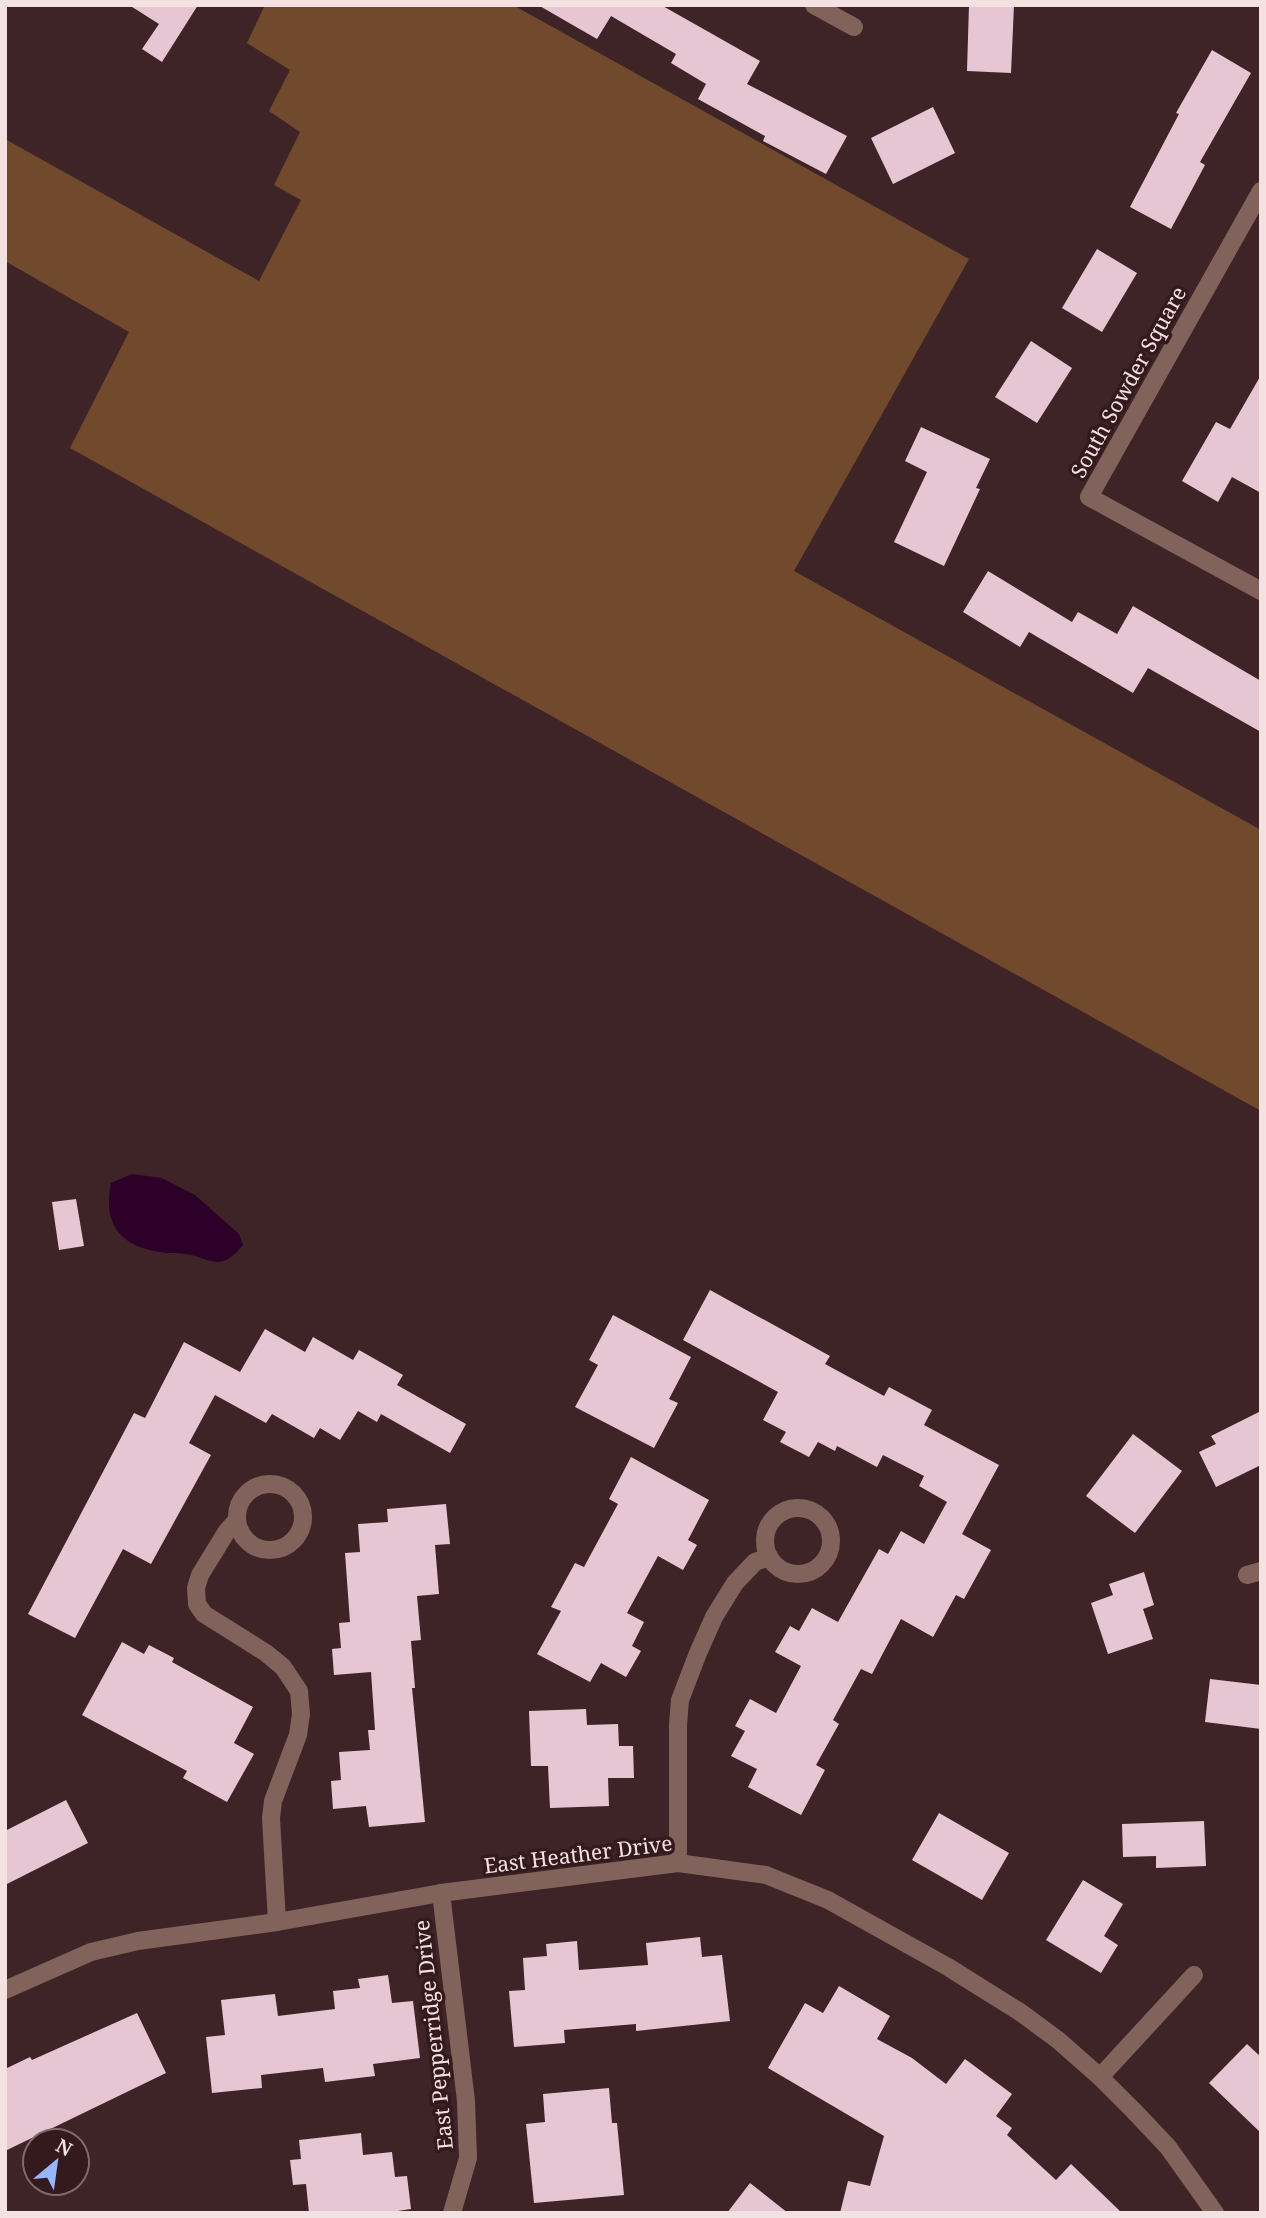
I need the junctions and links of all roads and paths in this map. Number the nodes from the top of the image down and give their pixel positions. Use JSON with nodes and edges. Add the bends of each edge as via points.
{"nodes":[{"id":1,"x":814,"y":5,"type":"edge"},
{"id":2,"x":854,"y":27,"type":"dead end"},
{"id":3,"x":1261,"y":191,"type":"edge"},
{"id":4,"x":1261,"y":591,"type":"edge"},
{"id":5,"x":237,"y":1520,"type":"dead end"},
{"id":6,"x":769,"y":1556,"type":"dead end"},
{"id":7,"x":678,"y":1863,"type":"junction"},
{"id":8,"x":441,"y":1893,"type":"junction"},
{"id":9,"x":277,"y":1922,"type":"junction"},
{"id":10,"x":1194,"y":1975,"type":"dead end"},
{"id":11,"x":5,"y":1990,"type":"edge"},
{"id":12,"x":1100,"y":2077,"type":"junction"},
{"id":13,"x":452,"y":2213,"type":"edge"},
{"id":14,"x":1215,"y":2213,"type":"edge"}],
"edges":[{"from":1,"to":2,"type":"street"},
{"from":3,"to":4,"type":"street","name":"South Sowder Square","via":[[1089,497]]},
{"from":5,"to":9,"type":"street","via":[[201,1575],[197,1604],[204,1614],[283,1667],[299,1692],[302,1714],[298,1735],[271,1818]]},
{"from":6,"to":7,"type":"street","via":[[755,1562],[735,1583],[714,1617],[680,1700]]},
{"from":7,"to":8,"type":"street","name":"East Heather Drive"},
{"from":7,"to":12,"type":"street","name":"East Heather Drive","via":[[766,1875],[828,1900],[1020,2011]]},
{"from":8,"to":9,"type":"street","name":"East Heather Drive"},
{"from":8,"to":13,"type":"street","name":"East Pepperridge Drive","via":[[466,2101],[468,2158]]},
{"from":9,"to":11,"type":"street","name":"East Heather Drive","via":[[90,1952]]},
{"from":10,"to":12,"type":"street"},
{"from":12,"to":14,"type":"street","name":"East Heather Drive","via":[[1168,2147]]}]}
